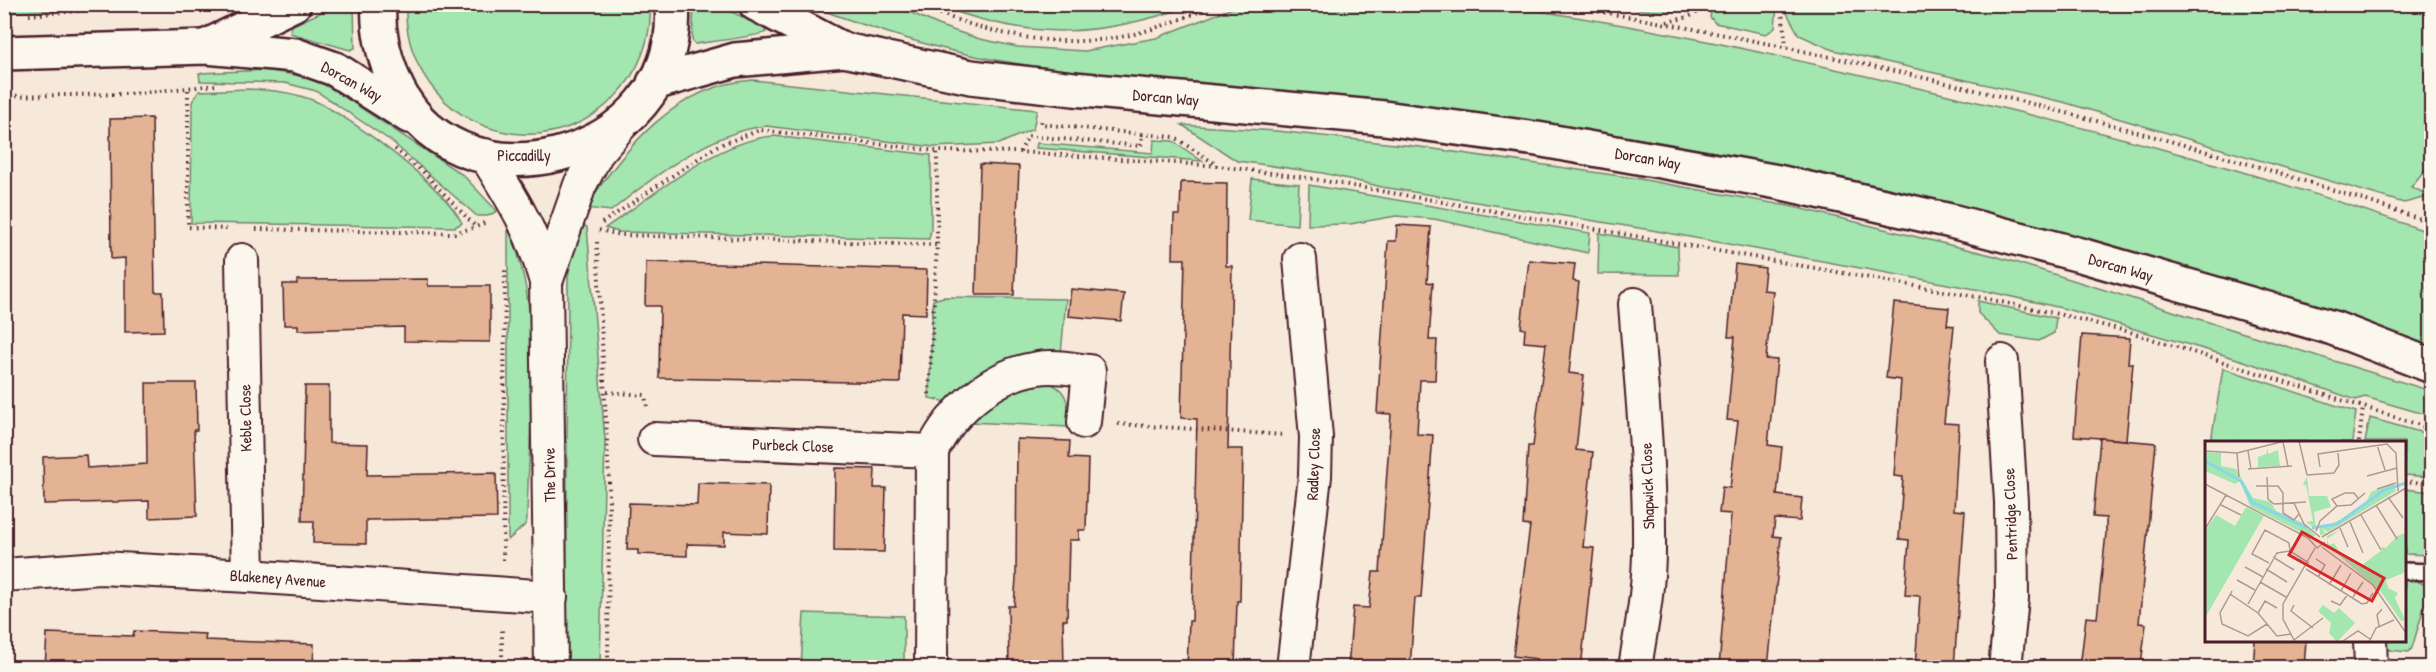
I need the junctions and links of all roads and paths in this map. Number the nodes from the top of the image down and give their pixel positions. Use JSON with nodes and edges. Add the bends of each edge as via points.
{"nodes":[{"id":1,"x":157,"y":4,"type":"edge"},
{"id":2,"x":294,"y":4,"type":"edge"},
{"id":3,"x":379,"y":4,"type":"edge"},
{"id":4,"x":672,"y":4,"type":"edge"},
{"id":5,"x":756,"y":4,"type":"edge"},
{"id":6,"x":918,"y":4,"type":"edge"},
{"id":7,"x":1218,"y":4,"type":"edge"},
{"id":8,"x":1557,"y":4,"type":"edge"},
{"id":9,"x":1713,"y":4,"type":"edge"},
{"id":10,"x":1781,"y":4,"type":"edge"},
{"id":11,"x":25,"y":15,"type":"dead end"},
{"id":12,"x":1664,"y":23,"type":"junction"},
{"id":13,"x":206,"y":46,"type":"junction"},
{"id":14,"x":1786,"y":46,"type":"junction"},
{"id":15,"x":844,"y":50,"type":"junction"},
{"id":16,"x":4,"y":53,"type":"edge"},
{"id":17,"x":654,"y":83,"type":"junction"},
{"id":18,"x":222,"y":85,"type":"dead end"},
{"id":19,"x":186,"y":90,"type":"junction"},
{"id":20,"x":4,"y":96,"type":"edge"},
{"id":21,"x":1041,"y":118,"type":"dead end"},
{"id":22,"x":421,"y":123,"type":"junction"},
{"id":23,"x":621,"y":124,"type":"junction"},
{"id":24,"x":1142,"y":134,"type":"junction"},
{"id":25,"x":391,"y":146,"type":"dead end"},
{"id":26,"x":937,"y":152,"type":"junction"},
{"id":27,"x":1020,"y":152,"type":"junction"},
{"id":28,"x":485,"y":155,"type":"junction"},
{"id":29,"x":1219,"y":166,"type":"junction"},
{"id":30,"x":570,"y":208,"type":"junction"},
{"id":31,"x":602,"y":224,"type":"junction"},
{"id":32,"x":2432,"y":224,"type":"edge"},
{"id":33,"x":493,"y":226,"type":"dead end"},
{"id":34,"x":476,"y":227,"type":"junction"},
{"id":35,"x":232,"y":229,"type":"dead end"},
{"id":36,"x":244,"y":229,"type":"dead end"},
{"id":37,"x":599,"y":229,"type":"junction"},
{"id":38,"x":937,"y":245,"type":"junction"},
{"id":39,"x":1300,"y":259,"type":"dead end"},
{"id":40,"x":242,"y":260,"type":"dead end"},
{"id":41,"x":505,"y":267,"type":"dead end"},
{"id":42,"x":546,"y":282,"type":"junction"},
{"id":43,"x":1635,"y":304,"type":"dead end"},
{"id":44,"x":2002,"y":361,"type":"dead end"},
{"id":45,"x":2432,"y":366,"type":"edge"},
{"id":46,"x":607,"y":392,"type":"junction"},
{"id":47,"x":929,"y":398,"type":"dead end"},
{"id":48,"x":2363,"y":407,"type":"junction"},
{"id":49,"x":1084,"y":422,"type":"joint"},
{"id":50,"x":2432,"y":429,"type":"edge"},
{"id":51,"x":1316,"y":437,"type":"junction"},
{"id":52,"x":654,"y":439,"type":"joint"},
{"id":53,"x":2359,"y":441,"type":"edge"},
{"id":54,"x":932,"y":451,"type":"junction"},
{"id":55,"x":2406,"y":481,"type":"edge"},
{"id":56,"x":2432,"y":484,"type":"edge"},
{"id":57,"x":2406,"y":571,"type":"edge"},
{"id":58,"x":2432,"y":572,"type":"edge"},
{"id":59,"x":4,"y":575,"type":"edge"},
{"id":60,"x":248,"y":576,"type":"junction"},
{"id":61,"x":502,"y":594,"type":"junction"},
{"id":62,"x":551,"y":597,"type":"junction"},
{"id":63,"x":2370,"y":642,"type":"edge"},
{"id":64,"x":502,"y":668,"type":"edge"},
{"id":65,"x":551,"y":668,"type":"edge"},
{"id":66,"x":608,"y":668,"type":"edge"},
{"id":67,"x":931,"y":668,"type":"edge"},
{"id":68,"x":1293,"y":668,"type":"edge"},
{"id":69,"x":1635,"y":668,"type":"edge"},
{"id":70,"x":2005,"y":668,"type":"edge"},
{"id":71,"x":2371,"y":668,"type":"edge"}],
"edges":[{"from":1,"to":11,"type":"path"},
{"from":2,"to":13,"type":"main road","name":"Dorcan Way"},
{"from":3,"to":22,"type":"main road","name":"Piccadilly","via":[[379,28],[387,62],[404,100]]},
{"from":4,"to":17,"type":"main road","name":"Piccadilly","via":[[670,42]]},
{"from":5,"to":15,"type":"main road","name":"Dorcan Way"},
{"from":6,"to":7,"type":"path","via":[[982,29],[1054,40],[1130,35]]},
{"from":8,"to":12,"type":"path"},
{"from":9,"to":12,"type":"path","via":[[1689,17]]},
{"from":10,"to":14,"type":"path"},
{"from":12,"to":14,"type":"path"},
{"from":13,"to":16,"type":"main road","name":"Dorcan Way"},
{"from":13,"to":22,"type":"main road","name":"Dorcan Way","via":[[295,55],[318,62]]},
{"from":14,"to":32,"type":"path","via":[[2063,112],[2342,193]]},
{"from":15,"to":17,"type":"main road","name":"Dorcan Way","via":[[735,60]]},
{"from":15,"to":45,"type":"main road","name":"Dorcan Way","via":[[1006,82],[1478,130],[1778,182],[2084,256],[2333,328]]},
{"from":17,"to":23,"type":"main road","name":"Piccadilly"},
{"from":18,"to":19,"type":"path"},
{"from":19,"to":20,"type":"path"},
{"from":19,"to":35,"type":"path","via":[[189,227]]},
{"from":21,"to":24,"type":"path","via":[[1041,124]]},
{"from":22,"to":28,"type":"main road","name":"Piccadilly","via":[[455,145]]},
{"from":23,"to":28,"type":"main road","name":"Piccadilly","via":[[595,142],[565,154],[534,159]]},
{"from":23,"to":30,"type":"street","name":"The Drive","via":[[589,166]]},
{"from":24,"to":27,"type":"path","via":[[1141,146],[1028,136]]},
{"from":24,"to":29,"type":"path","via":[[1174,137]]},
{"from":25,"to":34,"type":"path","via":[[423,172]]},
{"from":26,"to":27,"type":"path"},
{"from":26,"to":31,"type":"path","via":[[760,130],[717,146]]},
{"from":26,"to":38,"type":"path"},
{"from":27,"to":29,"type":"path"},
{"from":28,"to":42,"type":"street","name":"The Drive","via":[[526,222]]},
{"from":29,"to":48,"type":"path","via":[[1319,180],[1983,298],[2130,332]]},
{"from":30,"to":31,"type":"path"},
{"from":30,"to":42,"type":"street","name":"The Drive"},
{"from":31,"to":37,"type":"path"},
{"from":33,"to":34,"type":"path","via":[[489,221]]},
{"from":34,"to":36,"type":"path","via":[[454,233]]},
{"from":37,"to":38,"type":"path","via":[[621,235]]},
{"from":37,"to":46,"type":"path"},
{"from":38,"to":47,"type":"path"},
{"from":39,"to":51,"type":"street","name":"Radley Close"},
{"from":40,"to":60,"type":"street","name":"Keble Close"},
{"from":41,"to":61,"type":"path"},
{"from":42,"to":62,"type":"street","name":"The Drive"},
{"from":43,"to":69,"type":"street","name":"Shapwick Close","via":[[1648,477],[1649,551]]},
{"from":44,"to":70,"type":"street","name":"Pentridge Close","via":[[2011,502],[2012,598]]},
{"from":46,"to":52,"type":"path","via":[[645,394]]},
{"from":46,"to":66,"type":"path"},
{"from":48,"to":50,"type":"path"},
{"from":48,"to":53,"type":"path"},
{"from":49,"to":51,"type":"path"},
{"from":49,"to":54,"type":"street","via":[[1089,370],[1040,367],[1021,371],[971,400],[957,412]]},
{"from":51,"to":68,"type":"street","name":"Radley Close"},
{"from":52,"to":54,"type":"street","name":"Purbeck Close"},
{"from":54,"to":67,"type":"street"},
{"from":55,"to":56,"type":"path"},
{"from":57,"to":58,"type":"lane"},
{"from":59,"to":60,"type":"street","name":"Blakeney Avenue","via":[[100,568]]},
{"from":60,"to":61,"type":"street","name":"Blakeney Avenue"},
{"from":61,"to":62,"type":"street","name":"Blakeney Avenue"},
{"from":61,"to":64,"type":"path"},
{"from":62,"to":65,"type":"street","name":"The Drive"},
{"from":63,"to":71,"type":"street"}]}
